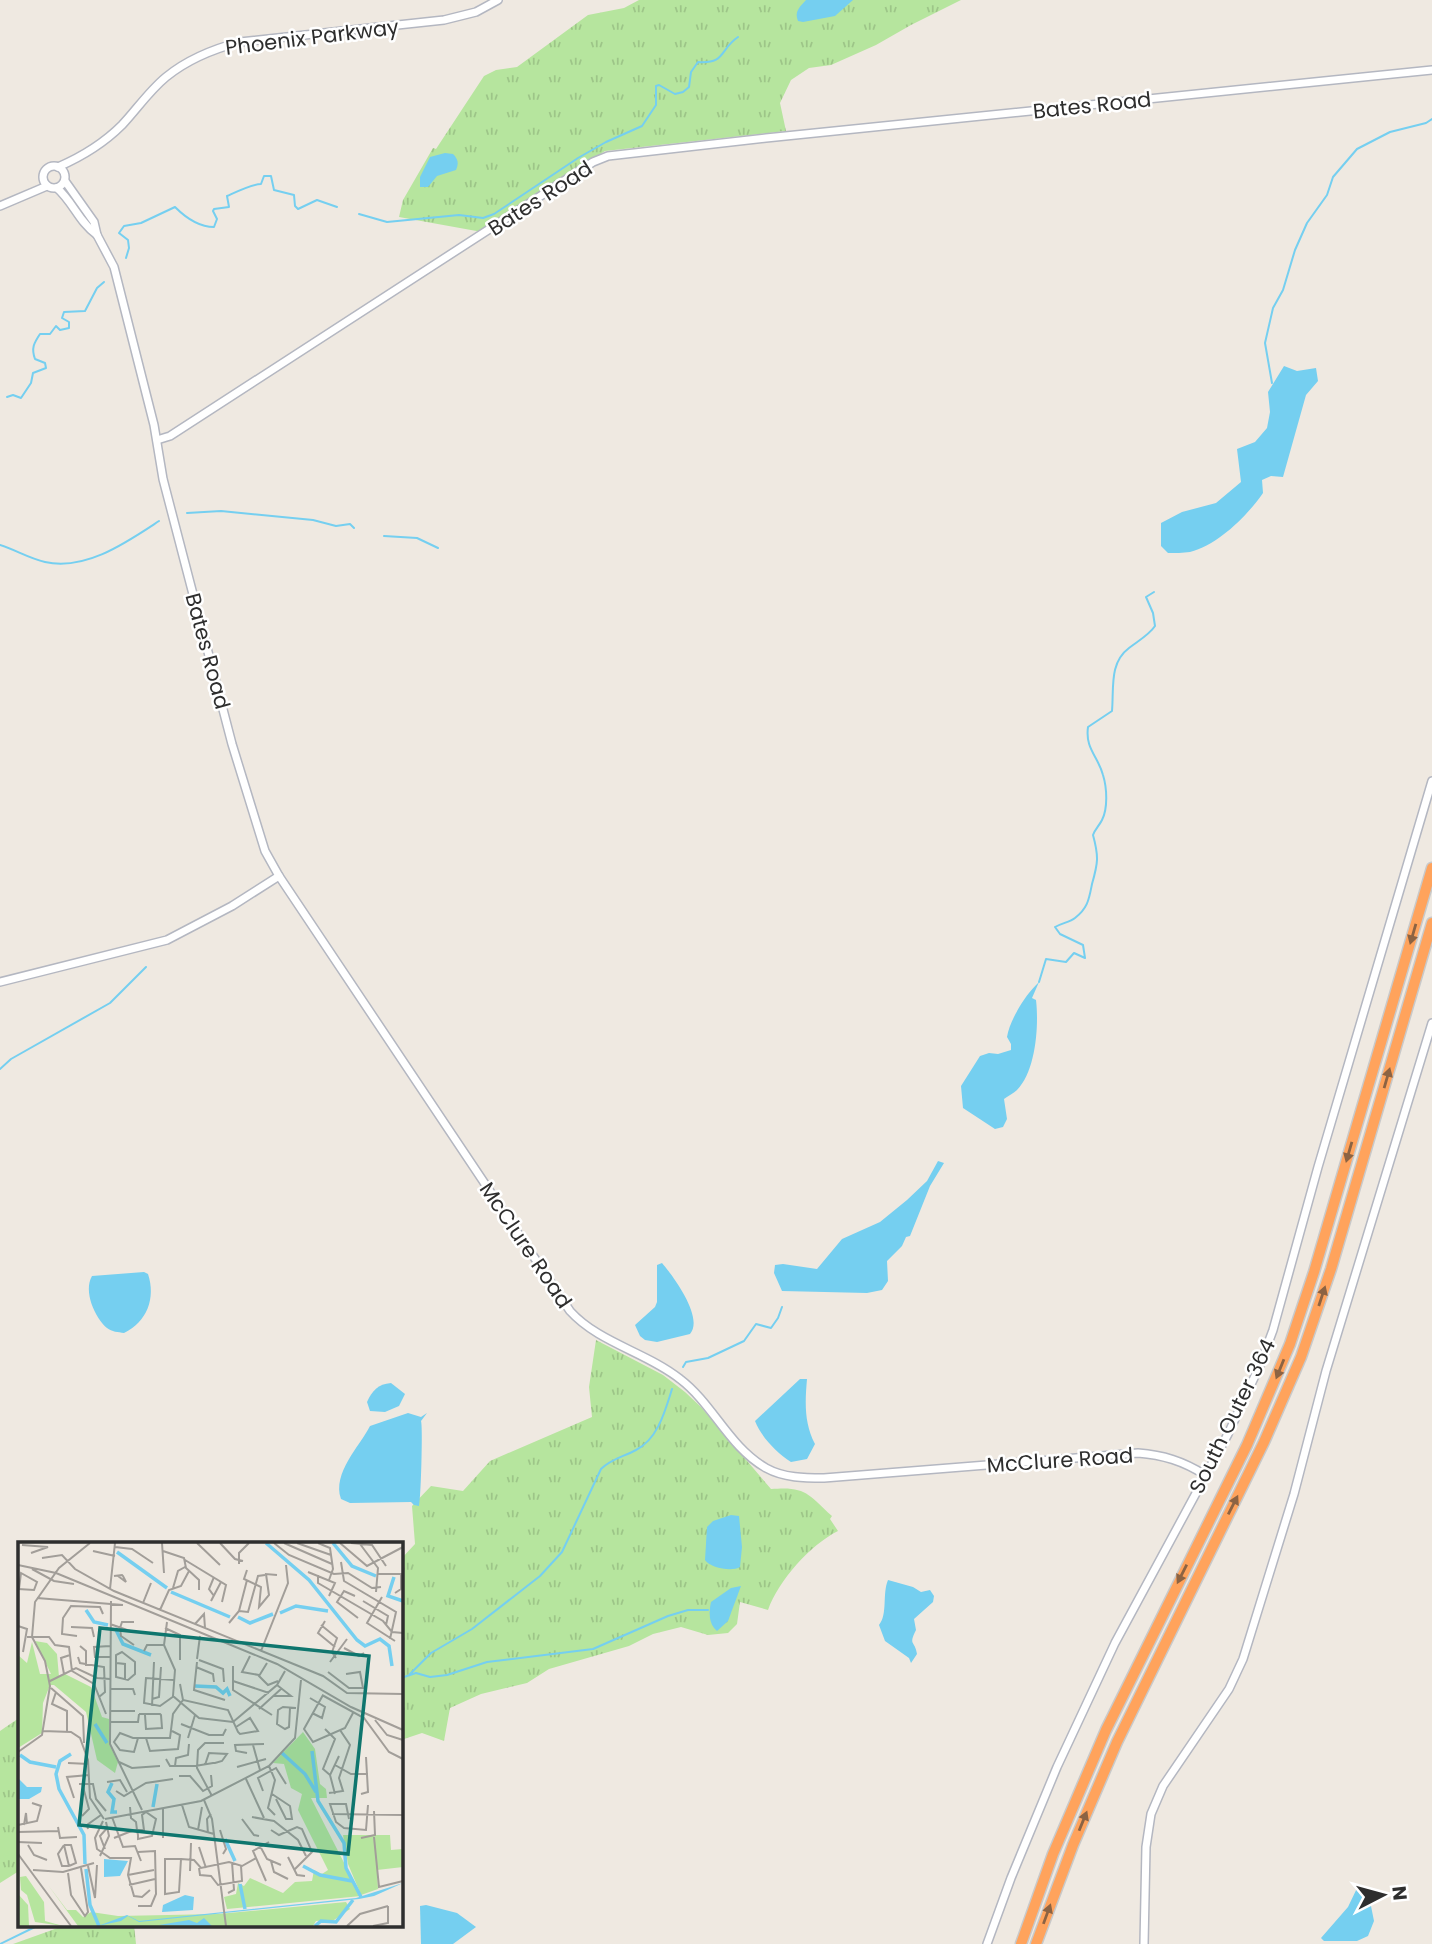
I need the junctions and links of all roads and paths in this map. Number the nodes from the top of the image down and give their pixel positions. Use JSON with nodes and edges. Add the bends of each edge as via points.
{"nodes":[{"id":1,"x":498,"y":0,"type":"edge"},
{"id":2,"x":1432,"y":70,"type":"edge"},
{"id":3,"x":78,"y":158,"type":"junction"},
{"id":4,"x":58,"y":167,"type":"junction"},
{"id":5,"x":43,"y":178,"type":"junction"},
{"id":6,"x":65,"y":178,"type":"junction"},
{"id":7,"x":47,"y":186,"type":"junction"},
{"id":8,"x":57,"y":188,"type":"junction"},
{"id":9,"x":30,"y":193,"type":"junction"},
{"id":10,"x":0,"y":206,"type":"edge"},
{"id":11,"x":97,"y":235,"type":"junction"},
{"id":12,"x":157,"y":440,"type":"junction"},
{"id":13,"x":1432,"y":781,"type":"edge"},
{"id":14,"x":1432,"y":868,"type":"edge"},
{"id":15,"x":279,"y":876,"type":"junction"},
{"id":16,"x":1432,"y":923,"type":"edge"},
{"id":17,"x":0,"y":982,"type":"edge"},
{"id":18,"x":1432,"y":1023,"type":"edge"},
{"id":19,"x":1205,"y":1475,"type":"junction"},
{"id":20,"x":987,"y":1944,"type":"edge"},
{"id":21,"x":1021,"y":1944,"type":"edge"},
{"id":22,"x":1036,"y":1944,"type":"edge"},
{"id":23,"x":1144,"y":1944,"type":"edge"}],
"edges":[{"from":1,"to":3,"type":"street","name":"Phoenix Parkway","via":[[476,12],[444,20],[240,42],[208,52],[165,77],[109,137]]},
{"from":2,"to":12,"type":"street","name":"Bates Road","via":[[608,156],[170,436]]},
{"from":3,"to":4,"type":"street","name":"Phoenix Parkway"},
{"from":3,"to":6,"type":"street","name":"Phoenix Parkway"},
{"from":4,"to":5,"type":"street","name":"Phoenix Parkway","via":[[47,168]]},
{"from":4,"to":6,"type":"street"},
{"from":5,"to":7,"type":"street"},
{"from":5,"to":9,"type":"street","name":"Phoenix Parkway"},
{"from":6,"to":8,"type":"street","name":"Phoenix Parkway"},
{"from":6,"to":11,"type":"street"},
{"from":7,"to":8,"type":"street"},
{"from":7,"to":9,"type":"street","name":"Phoenix Parkway"},
{"from":8,"to":11,"type":"street"},
{"from":9,"to":10,"type":"street","name":"Phoenix Parkway"},
{"from":11,"to":12,"type":"street","via":[[114,267]]},
{"from":12,"to":15,"type":"street","name":"Bates Road","via":[[163,479],[232,744],[265,851]]},
{"from":13,"to":19,"type":"street","name":"South Outer 364","via":[[1273,1330]]},
{"from":14,"to":21,"type":"highway","one_way":true,"via":[[1287,1351],[1247,1445],[1100,1742]]},
{"from":15,"to":17,"type":"street","via":[[167,940]]},
{"from":15,"to":19,"type":"street","name":"McClure Road","via":[[570,1311],[591,1329],[680,1379],[744,1451],[768,1469],[824,1478],[1138,1453],[1181,1461]]},
{"from":22,"to":16,"type":"highway","one_way":true,"via":[[1117,1742],[1301,1357]]},
{"from":18,"to":23,"type":"street","via":[[1243,1659],[1229,1689],[1163,1786],[1151,1814]]},
{"from":19,"to":20,"type":"street","name":"South Outer 364","via":[[1062,1754]]}]}
